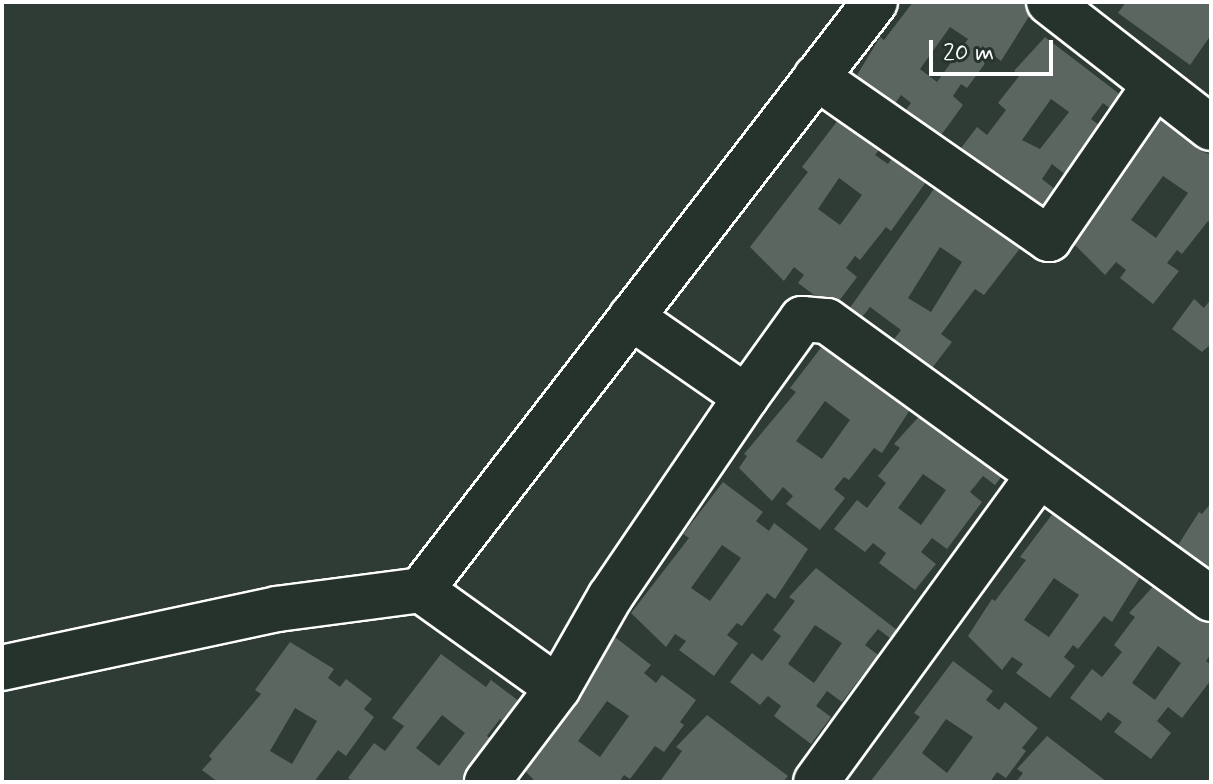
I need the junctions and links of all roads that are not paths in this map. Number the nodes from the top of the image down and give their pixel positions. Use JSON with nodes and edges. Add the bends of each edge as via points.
{"nodes":[{"id":1,"x":875,"y":2,"type":"edge"},
{"id":2,"x":1049,"y":2,"type":"edge"},
{"id":3,"x":816,"y":77,"type":"junction"},
{"id":4,"x":1154,"y":86,"type":"junction"},
{"id":5,"x":1211,"y":128,"type":"edge"},
{"id":6,"x":631,"y":317,"type":"junction"},
{"id":7,"x":746,"y":397,"type":"junction"},
{"id":8,"x":1038,"y":476,"type":"junction"},
{"id":9,"x":421,"y":590,"type":"junction"},
{"id":10,"x":1211,"y":599,"type":"edge"},
{"id":11,"x":2,"y":668,"type":"edge"},
{"id":12,"x":558,"y":688,"type":"junction"},
{"id":13,"x":487,"y":782,"type":"edge"},
{"id":14,"x":816,"y":782,"type":"edge"}],
"edges":[{"from":1,"to":3,"type":"street"},
{"from":2,"to":4,"type":"street"},
{"from":3,"to":4,"type":"street","via":[[1049,239]]},
{"from":3,"to":6,"type":"street"},
{"from":4,"to":5,"type":"street"},
{"from":6,"to":7,"type":"street"},
{"from":6,"to":9,"type":"street"},
{"from":7,"to":8,"type":"street","via":[[802,319],[827,321]]},
{"from":7,"to":12,"type":"street","via":[[610,597]]},
{"from":8,"to":10,"type":"street"},
{"from":8,"to":14,"type":"street"},
{"from":9,"to":11,"type":"street","via":[[277,609]]},
{"from":9,"to":12,"type":"street"},
{"from":12,"to":13,"type":"street"}]}
